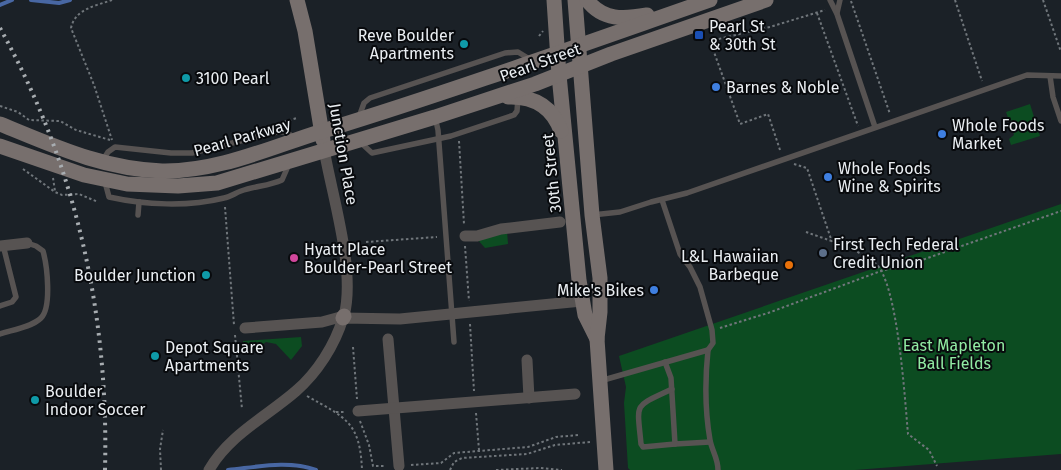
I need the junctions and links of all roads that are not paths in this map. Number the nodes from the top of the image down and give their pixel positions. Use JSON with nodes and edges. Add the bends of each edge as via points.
{"nodes":[{"id":1,"x":296,"y":0,"type":"edge"},
{"id":2,"x":554,"y":0,"type":"edge"},
{"id":3,"x":575,"y":0,"type":"edge"},
{"id":4,"x":587,"y":0,"type":"edge"},
{"id":5,"x":710,"y":0,"type":"edge"},
{"id":6,"x":766,"y":0,"type":"edge"},
{"id":7,"x":830,"y":0,"type":"edge"},
{"id":8,"x":837,"y":4,"type":"edge"},
{"id":9,"x":681,"y":10,"type":"junction"},
{"id":10,"x":579,"y":46,"type":"junction"},
{"id":11,"x":557,"y":54,"type":"junction"},
{"id":12,"x":580,"y":66,"type":"junction"},
{"id":13,"x":559,"y":75,"type":"junction"},
{"id":14,"x":1050,"y":76,"type":"junction"},
{"id":15,"x":1061,"y":76,"type":"edge"},
{"id":16,"x":518,"y":97,"type":"junction"},
{"id":17,"x":494,"y":98,"type":"junction"},
{"id":18,"x":435,"y":117,"type":"junction"},
{"id":19,"x":1061,"y":121,"type":"edge"},
{"id":20,"x":0,"y":124,"type":"edge"},
{"id":21,"x":875,"y":127,"type":"junction"},
{"id":22,"x":321,"y":132,"type":"junction"},
{"id":23,"x":438,"y":139,"type":"junction"},
{"id":24,"x":358,"y":140,"type":"junction"},
{"id":25,"x":565,"y":141,"type":"junction"},
{"id":26,"x":0,"y":146,"type":"edge"},
{"id":27,"x":324,"y":149,"type":"junction"},
{"id":28,"x":289,"y":161,"type":"junction"},
{"id":29,"x":104,"y":180,"type":"junction"},
{"id":30,"x":662,"y":200,"type":"junction"},
{"id":31,"x":139,"y":202,"type":"junction"},
{"id":32,"x":138,"y":215,"type":"dead end"},
{"id":33,"x":592,"y":215,"type":"junction"},
{"id":34,"x":560,"y":222,"type":"dead end"},
{"id":35,"x":465,"y":236,"type":"road end"},
{"id":36,"x":27,"y":243,"type":"joint"},
{"id":37,"x":1,"y":245,"type":"edge"},
{"id":38,"x":582,"y":301,"type":"junction"},
{"id":39,"x":0,"y":306,"type":"edge"},
{"id":40,"x":451,"y":314,"type":"junction"},
{"id":41,"x":344,"y":317,"type":"junction"},
{"id":42,"x":245,"y":328,"type":"dead end"},
{"id":43,"x":0,"y":334,"type":"edge"},
{"id":44,"x":388,"y":339,"type":"dead end"},
{"id":45,"x":597,"y":339,"type":"junction"},
{"id":46,"x":454,"y":342,"type":"dead end"},
{"id":47,"x":708,"y":350,"type":"junction"},
{"id":48,"x":526,"y":360,"type":"dead end"},
{"id":49,"x":665,"y":362,"type":"junction"},
{"id":50,"x":600,"y":381,"type":"junction"},
{"id":51,"x":672,"y":389,"type":"junction"},
{"id":52,"x":575,"y":394,"type":"dead end"},
{"id":53,"x":530,"y":398,"type":"junction"},
{"id":54,"x":394,"y":407,"type":"junction"},
{"id":55,"x":358,"y":411,"type":"dead end"},
{"id":56,"x":710,"y":442,"type":"junction"},
{"id":57,"x":675,"y":444,"type":"junction"},
{"id":58,"x":399,"y":466,"type":"dead end"},
{"id":59,"x":209,"y":470,"type":"edge"},
{"id":60,"x":606,"y":470,"type":"edge"},
{"id":61,"x":718,"y":470,"type":"edge"}],
"edges":[{"from":1,"to":22,"type":"main road","name":"Junction Place","via":[[305,31]]},
{"from":2,"to":11,"type":"main road","name":"30th Street"},
{"from":3,"to":10,"type":"main road","name":"30th Street"},
{"from":4,"to":9,"type":"main road","via":[[600,13],[614,17],[630,18]]},
{"from":5,"to":9,"type":"main road","name":"Pearl Street"},
{"from":6,"to":12,"type":"main road","name":"Pearl Street"},
{"from":7,"to":8,"type":"lane"},
{"from":8,"to":21,"type":"lane","via":[[837,13]]},
{"from":9,"to":10,"type":"main road","name":"Pearl Street"},
{"from":10,"to":11,"type":"main road","name":"Pearl Street"},
{"from":10,"to":12,"type":"main road","name":"30th Street"},
{"from":11,"to":13,"type":"main road","name":"30th Street"},
{"from":11,"to":22,"type":"main road","name":"Pearl Street"},
{"from":12,"to":13,"type":"main road","name":"Pearl Street"},
{"from":12,"to":33,"type":"main road","name":"30th Street"},
{"from":13,"to":17,"type":"main road","name":"Pearl Street"},
{"from":13,"to":25,"type":"main road","name":"30th Street"},
{"from":14,"to":15,"type":"lane"},
{"from":14,"to":19,"type":"lane"},
{"from":14,"to":21,"type":"lane","via":[[1027,75]]},
{"from":16,"to":17,"type":"main road"},
{"from":16,"to":23,"type":"lane","via":[[514,115]]},
{"from":16,"to":25,"type":"main road","via":[[534,100],[550,111]]},
{"from":17,"to":18,"type":"main road","name":"Pearl Street"},
{"from":18,"to":23,"type":"lane"},
{"from":18,"to":24,"type":"main road","name":"Pearl Street"},
{"from":20,"to":22,"type":"main road","name":"Pearl Parkway","via":[[57,149],[102,163],[162,171],[198,169],[231,161]]},
{"from":21,"to":30,"type":"lane"},
{"from":22,"to":27,"type":"main road","name":"Junction Place"},
{"from":23,"to":24,"type":"lane","via":[[372,153]]},
{"from":23,"to":40,"type":"lane"},
{"from":24,"to":27,"type":"main road","name":"Pearl Street"},
{"from":25,"to":38,"type":"main road","name":"30th Street"},
{"from":26,"to":29,"type":"main road"},
{"from":27,"to":28,"type":"main road"},
{"from":27,"to":41,"type":"street","name":"Junction Place","via":[[346,271],[348,292]]},
{"from":28,"to":29,"type":"main road","via":[[205,185],[145,185]]},
{"from":28,"to":31,"type":"lane","via":[[282,180],[225,198],[184,203]]},
{"from":29,"to":31,"type":"lane","via":[[109,196]]},
{"from":30,"to":33,"type":"lane","via":[[620,212]]},
{"from":30,"to":47,"type":"lane","via":[[680,254],[700,287],[712,330],[713,343]]},
{"from":31,"to":32,"type":"lane"},
{"from":33,"to":45,"type":"main road","name":"30th Street","via":[[601,299]]},
{"from":34,"to":35,"type":"street"},
{"from":36,"to":37,"type":"street"},
{"from":36,"to":43,"type":"lane","via":[[43,251],[47,302],[42,317],[35,322]]},
{"from":37,"to":39,"type":"lane","via":[[16,297]]},
{"from":38,"to":40,"type":"street"},
{"from":38,"to":45,"type":"main road","name":"30th Street"},
{"from":40,"to":41,"type":"street","via":[[400,319]]},
{"from":40,"to":46,"type":"lane"},
{"from":41,"to":42,"type":"street","via":[[322,322]]},
{"from":41,"to":59,"type":"street","name":"Junction Place","via":[[332,344],[303,384],[245,430],[217,456]]},
{"from":44,"to":54,"type":"street"},
{"from":45,"to":50,"type":"main road","name":"30th Street"},
{"from":47,"to":49,"type":"lane"},
{"from":47,"to":56,"type":"lane","via":[[706,374]]},
{"from":48,"to":53,"type":"street"},
{"from":49,"to":50,"type":"lane"},
{"from":49,"to":51,"type":"lane"},
{"from":50,"to":60,"type":"main road","name":"30th Street"},
{"from":51,"to":57,"type":"lane"},
{"from":51,"to":57,"type":"lane","via":[[640,405],[638,411],[643,446]]},
{"from":52,"to":53,"type":"street"},
{"from":53,"to":54,"type":"street"},
{"from":54,"to":55,"type":"street"},
{"from":54,"to":58,"type":"street"},
{"from":56,"to":57,"type":"lane"},
{"from":56,"to":61,"type":"lane","via":[[716,453]]}]}
